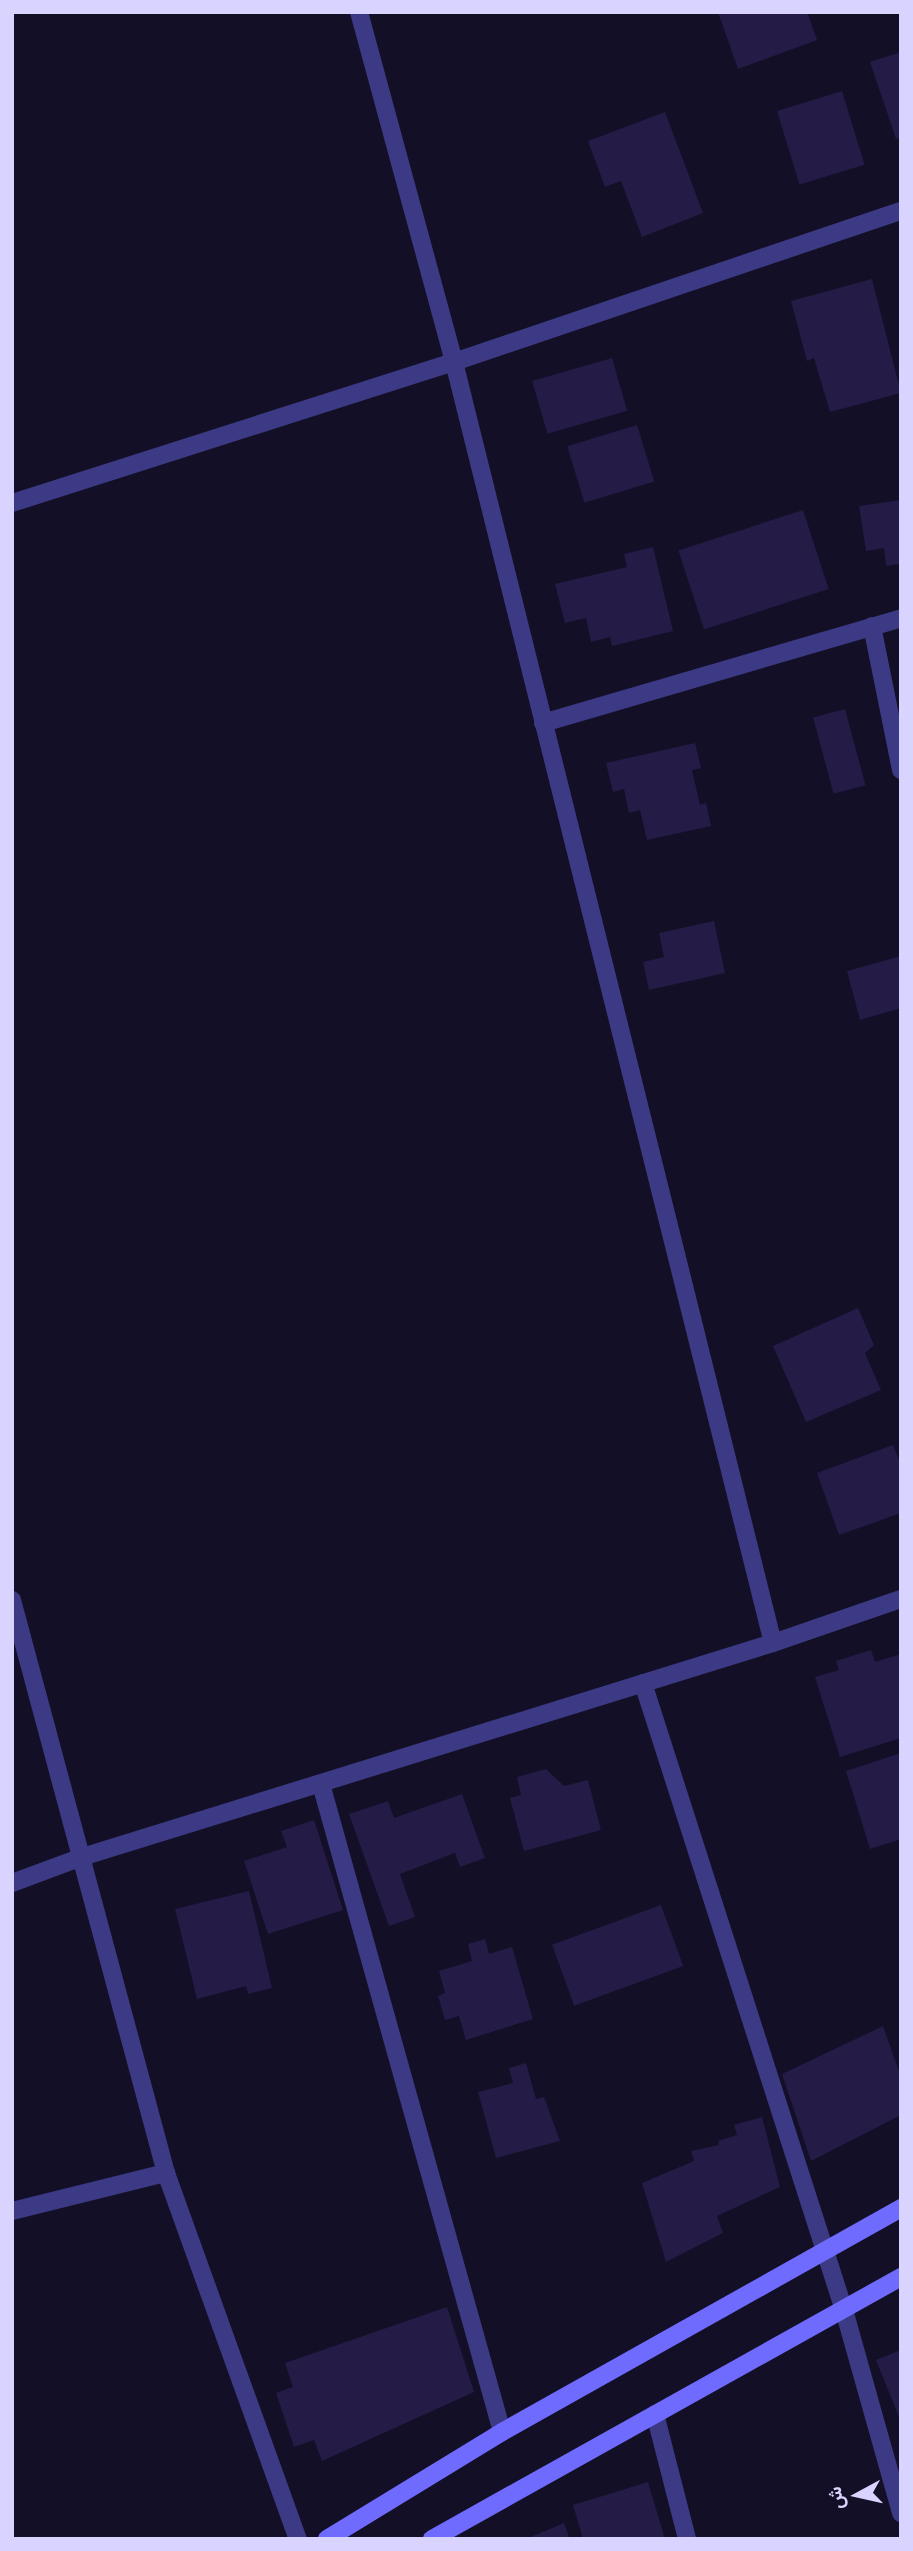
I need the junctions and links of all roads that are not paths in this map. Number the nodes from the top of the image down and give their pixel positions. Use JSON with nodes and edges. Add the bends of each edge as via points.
{"nodes":[{"id":1,"x":359,"y":12,"type":"edge"},
{"id":2,"x":901,"y":211,"type":"edge"},
{"id":3,"x":454,"y":362,"type":"junction"},
{"id":4,"x":12,"y":503,"type":"edge"},
{"id":5,"x":901,"y":618,"type":"edge"},
{"id":6,"x":872,"y":626,"type":"junction"},
{"id":7,"x":543,"y":723,"type":"junction"},
{"id":8,"x":901,"y":770,"type":"edge"},
{"id":9,"x":901,"y":1599,"type":"edge"},
{"id":10,"x":12,"y":1600,"type":"edge"},
{"id":11,"x":773,"y":1643,"type":"junction"},
{"id":12,"x":643,"y":1683,"type":"junction"},
{"id":13,"x":321,"y":1784,"type":"junction"},
{"id":14,"x":82,"y":1857,"type":"junction"},
{"id":15,"x":12,"y":1883,"type":"edge"},
{"id":16,"x":166,"y":2174,"type":"junction"},
{"id":17,"x":901,"y":2208,"type":"edge"},
{"id":18,"x":12,"y":2211,"type":"edge"},
{"id":19,"x":825,"y":2251,"type":"junction"},
{"id":20,"x":901,"y":2277,"type":"edge"},
{"id":21,"x":844,"y":2310,"type":"junction"},
{"id":22,"x":655,"y":2414,"type":"junction"},
{"id":23,"x":502,"y":2432,"type":"junction"},
{"id":24,"x":901,"y":2512,"type":"edge"},
{"id":25,"x":298,"y":2539,"type":"edge"},
{"id":26,"x":327,"y":2539,"type":"edge"},
{"id":27,"x":432,"y":2539,"type":"edge"},
{"id":28,"x":687,"y":2539,"type":"edge"}],
"edges":[{"from":1,"to":3,"type":"street"},
{"from":2,"to":3,"type":"street"},
{"from":3,"to":4,"type":"street"},
{"from":3,"to":7,"type":"street"},
{"from":5,"to":6,"type":"street"},
{"from":6,"to":7,"type":"street"},
{"from":6,"to":8,"type":"street"},
{"from":7,"to":11,"type":"street"},
{"from":9,"to":11,"type":"street"},
{"from":10,"to":14,"type":"street"},
{"from":11,"to":12,"type":"street"},
{"from":12,"to":13,"type":"street"},
{"from":12,"to":19,"type":"street"},
{"from":13,"to":14,"type":"street"},
{"from":13,"to":23,"type":"street"},
{"from":14,"to":15,"type":"street"},
{"from":14,"to":16,"type":"street"},
{"from":16,"to":18,"type":"street"},
{"from":16,"to":25,"type":"street"},
{"from":17,"to":19,"type":"main road"},
{"from":19,"to":21,"type":"street"},
{"from":19,"to":23,"type":"main road"},
{"from":20,"to":21,"type":"main road"},
{"from":21,"to":22,"type":"main road"},
{"from":21,"to":24,"type":"street"},
{"from":22,"to":27,"type":"main road"},
{"from":22,"to":28,"type":"street"},
{"from":23,"to":26,"type":"main road"}]}
